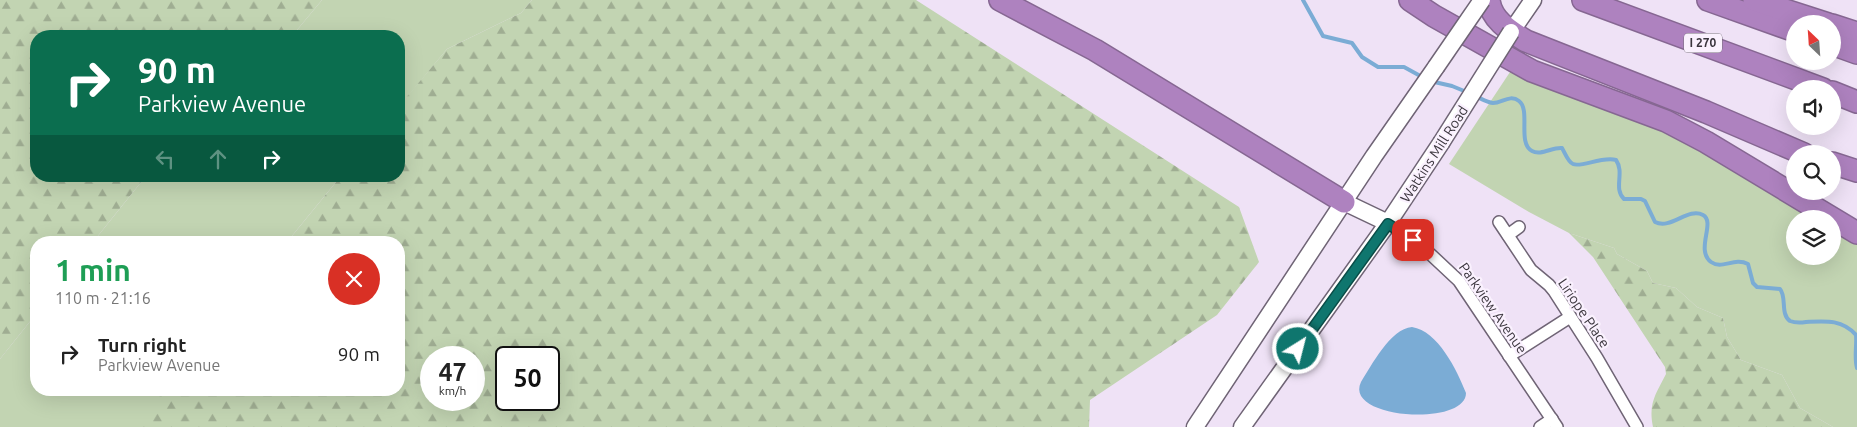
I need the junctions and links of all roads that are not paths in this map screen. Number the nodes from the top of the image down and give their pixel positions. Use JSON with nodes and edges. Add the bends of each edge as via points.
{"nodes":[{"id":1,"x":1000,"y":0,"type":"edge"},
{"id":2,"x":1410,"y":0,"type":"edge"},
{"id":3,"x":1482,"y":0,"type":"edge"},
{"id":4,"x":1489,"y":0,"type":"edge"},
{"id":5,"x":1533,"y":0,"type":"edge"},
{"id":6,"x":1583,"y":0,"type":"edge"},
{"id":7,"x":1708,"y":0,"type":"edge"},
{"id":8,"x":1754,"y":0,"type":"edge"},
{"id":9,"x":1800,"y":15,"type":"edge"},
{"id":10,"x":1786,"y":28,"type":"edge"},
{"id":11,"x":1841,"y":28,"type":"edge"},
{"id":12,"x":1857,"y":33,"type":"edge"},
{"id":13,"x":1519,"y":36,"type":"junction"},
{"id":14,"x":1841,"y":47,"type":"edge"},
{"id":15,"x":1857,"y":53,"type":"edge"},
{"id":16,"x":1799,"y":80,"type":"edge"},
{"id":17,"x":1841,"y":96,"type":"edge"},
{"id":18,"x":1857,"y":102,"type":"edge"},
{"id":19,"x":1786,"y":146,"type":"edge"},
{"id":20,"x":1841,"y":166,"type":"edge"},
{"id":21,"x":1857,"y":171,"type":"edge"},
{"id":22,"x":1344,"y":202,"type":"junction"},
{"id":23,"x":1499,"y":222,"type":"dead end"},
{"id":24,"x":1388,"y":224,"type":"junction"},
{"id":25,"x":1519,"y":227,"type":"dead end"},
{"id":26,"x":1857,"y":233,"type":"edge"},
{"id":27,"x":1508,"y":235,"type":"junction"},
{"id":28,"x":1570,"y":317,"type":"junction"},
{"id":29,"x":1509,"y":356,"type":"junction"},
{"id":30,"x":1554,"y":423,"type":"edge"},
{"id":31,"x":1195,"y":427,"type":"edge"},
{"id":32,"x":1242,"y":427,"type":"edge"},
{"id":33,"x":1540,"y":427,"type":"edge"},
{"id":34,"x":1637,"y":427,"type":"edge"}],
"edges":[{"from":1,"to":22,"type":"highway","via":[[1095,50]]},
{"from":2,"to":26,"type":"highway","via":[[1532,71],[1666,121]]},
{"from":3,"to":22,"type":"main road","bridge":true},
{"from":4,"to":13,"type":"highway","via":[[1497,19]]},
{"from":5,"to":13,"type":"main road","name":"Watkins Mill Road"},
{"from":6,"to":16,"type":"highway","number":"I 270"},
{"from":7,"to":10,"type":"highway"},
{"from":8,"to":9,"type":"highway"},
{"from":11,"to":12,"type":"highway"},
{"from":13,"to":19,"type":"highway"},
{"from":13,"to":24,"type":"main road","name":"Watkins Mill Road","bridge":true},
{"from":14,"to":15,"type":"highway"},
{"from":17,"to":18,"type":"highway"},
{"from":20,"to":21,"type":"highway"},
{"from":22,"to":24,"type":"main road"},
{"from":22,"to":31,"type":"main road"},
{"from":23,"to":27,"type":"street","name":"Liriope Place"},
{"from":24,"to":29,"type":"street","name":"Parkview Avenue","via":[[1450,271]]},
{"from":24,"to":32,"type":"main road","name":"Watkins Mill Road"},
{"from":25,"to":27,"type":"street"},
{"from":27,"to":28,"type":"street","name":"Liriope Place","via":[[1530,270],[1549,285]]},
{"from":28,"to":29,"type":"street"},
{"from":28,"to":34,"type":"street","name":"Liriope Place"},
{"from":29,"to":30,"type":"street","name":"Parkview Avenue"},
{"from":30,"to":33,"type":"street"}]}
